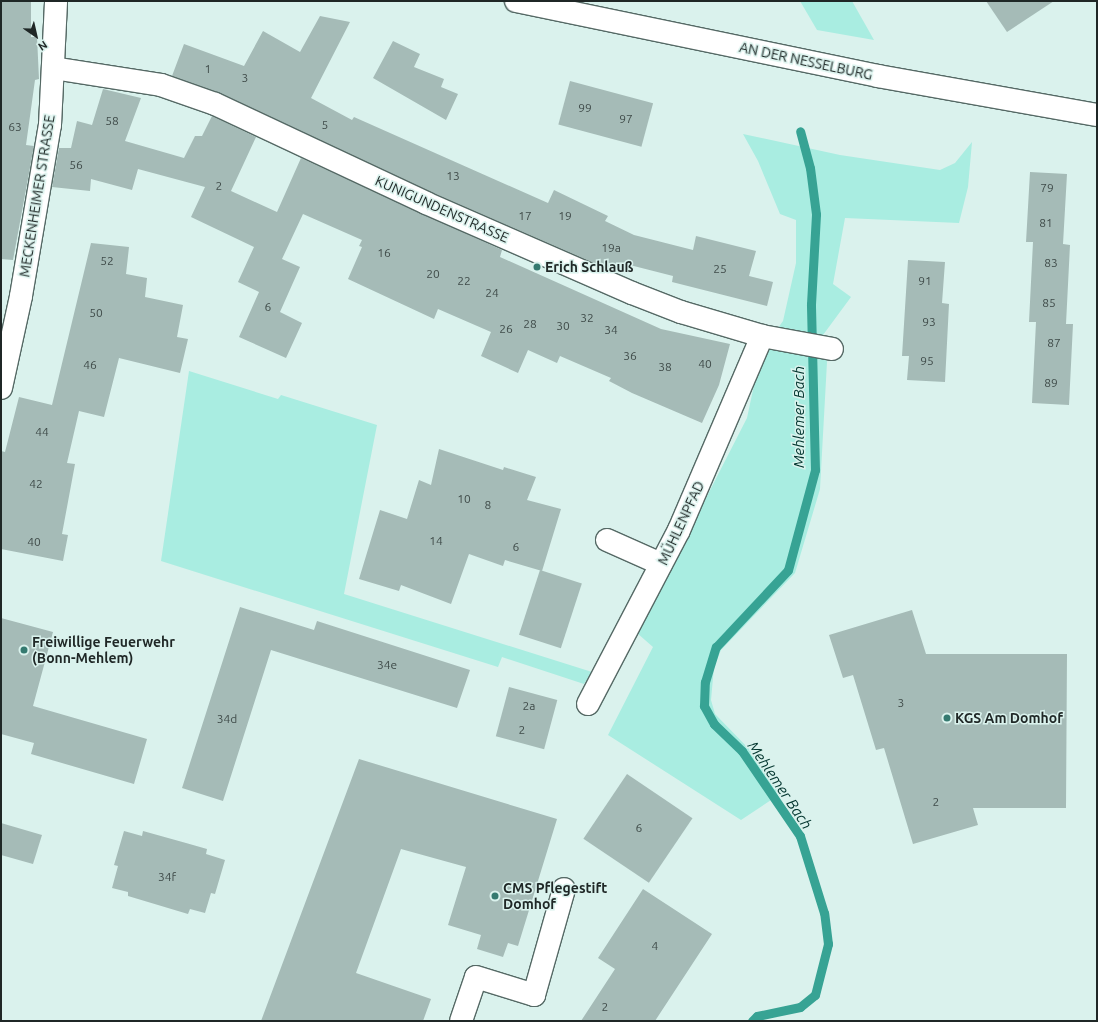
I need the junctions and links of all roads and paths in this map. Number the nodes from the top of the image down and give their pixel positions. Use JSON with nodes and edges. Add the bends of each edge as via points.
{"nodes":[{"id":1,"x":56,"y":1,"type":"edge"},
{"id":2,"x":516,"y":1,"type":"edge"},
{"id":3,"x":53,"y":68,"type":"junction"},
{"id":4,"x":1097,"y":115,"type":"edge"},
{"id":5,"x":762,"y":336,"type":"junction"},
{"id":6,"x":832,"y":349,"type":"dead end"},
{"id":7,"x":1,"y":388,"type":"edge"},
{"id":8,"x":607,"y":540,"type":"dead end"},
{"id":9,"x":661,"y":564,"type":"junction"},
{"id":10,"x":588,"y":704,"type":"dead end"},
{"id":11,"x":564,"y":889,"type":"dead end"},
{"id":12,"x":461,"y":1021,"type":"edge"}],
"edges":[{"from":1,"to":3,"type":"street","name":"MECKENHEIMER STRASSE"},
{"from":2,"to":4,"type":"street","name":"AN DER NESSELBURG","via":[[870,74]]},
{"from":3,"to":5,"type":"street","name":"KUNIGUNDENSTRASSE","via":[[161,84],[215,104],[576,270],[681,312]]},
{"from":3,"to":7,"type":"street","name":"MECKENHEIMER STRASSE","via":[[50,125],[19,307]]},
{"from":5,"to":6,"type":"street","name":"KUNIGUNDENSTRASSE"},
{"from":5,"to":9,"type":"street","name":"MÜHLENPFAD","via":[[735,404]]},
{"from":8,"to":9,"type":"street"},
{"from":9,"to":10,"type":"street","name":"MÜHLENPFAD"},
{"from":11,"to":12,"type":"street","via":[[534,995],[476,977]]}]}
